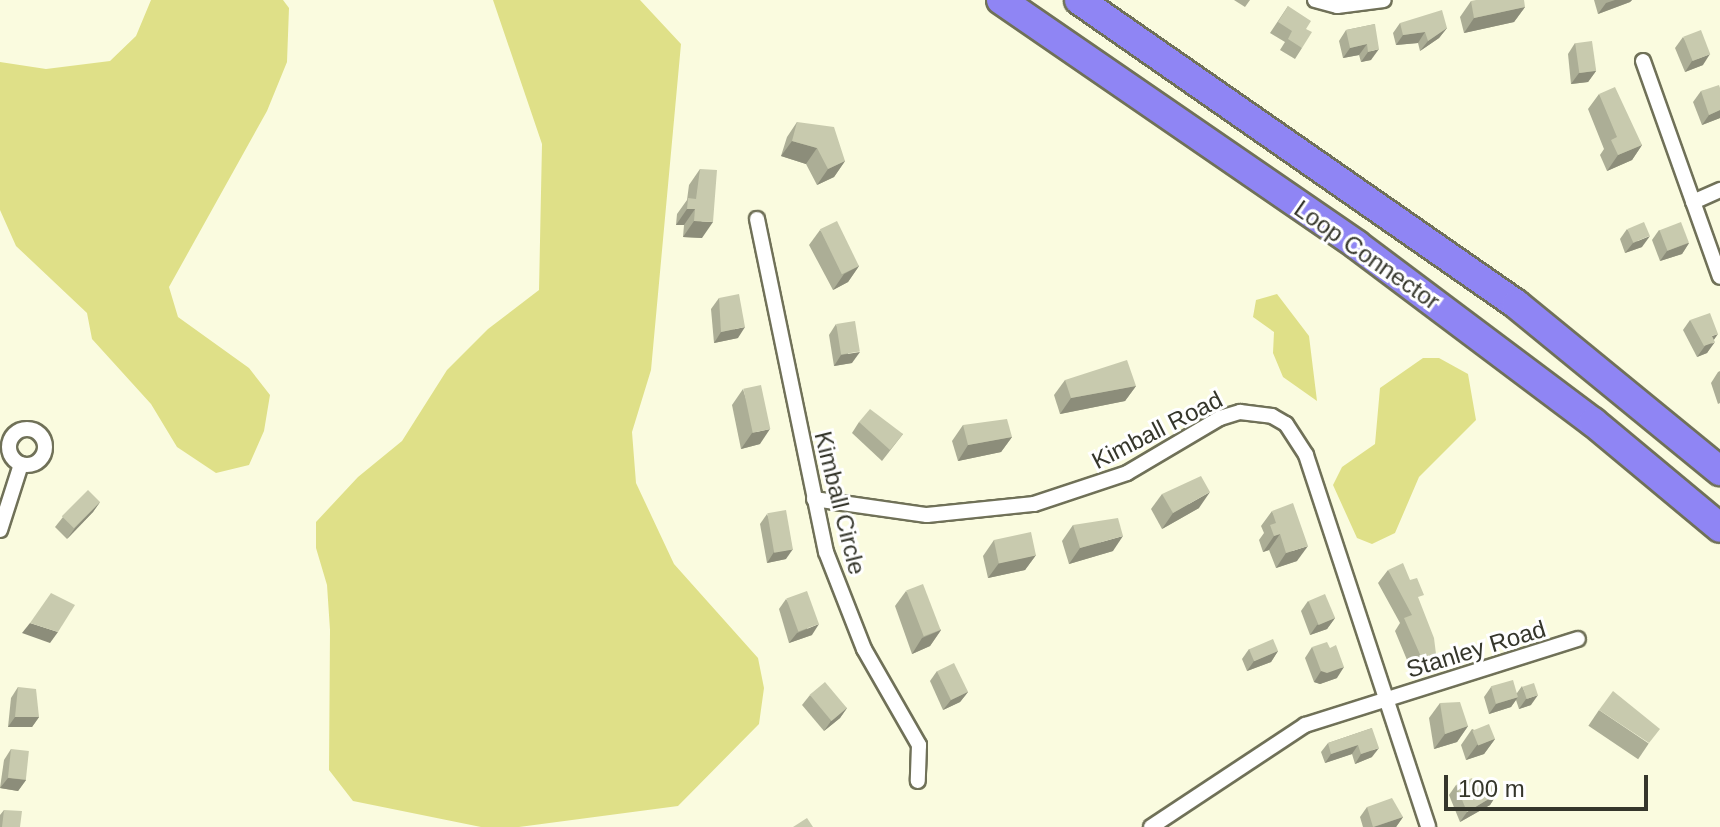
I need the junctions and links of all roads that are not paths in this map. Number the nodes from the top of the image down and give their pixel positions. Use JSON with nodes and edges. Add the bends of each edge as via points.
{"nodes":[{"id":1,"x":1001,"y":0,"type":"edge"},
{"id":2,"x":1079,"y":0,"type":"edge"},
{"id":3,"x":1315,"y":0,"type":"edge"},
{"id":4,"x":1384,"y":0,"type":"edge"},
{"id":5,"x":1643,"y":61,"type":"dead end"},
{"id":6,"x":1720,"y":190,"type":"edge"},
{"id":7,"x":1693,"y":202,"type":"junction"},
{"id":8,"x":757,"y":219,"type":"dead end"},
{"id":9,"x":1720,"y":277,"type":"edge"},
{"id":10,"x":1593,"y":422,"type":"junction"},
{"id":11,"x":21,"y":464,"type":"dead end"},
{"id":12,"x":1720,"y":471,"type":"edge"},
{"id":13,"x":814,"y":499,"type":"junction"},
{"id":14,"x":1720,"y":528,"type":"edge"},
{"id":15,"x":0,"y":530,"type":"edge"},
{"id":16,"x":1720,"y":544,"type":"edge"},
{"id":17,"x":1578,"y":639,"type":"dead end"},
{"id":18,"x":1387,"y":701,"type":"junction"},
{"id":19,"x":918,"y":781,"type":"dead end"},
{"id":20,"x":1151,"y":827,"type":"edge"},
{"id":21,"x":1428,"y":827,"type":"edge"}],
"edges":[{"from":1,"to":10,"type":"highway","name":"Loop Connector","via":[[1357,245]]},
{"from":2,"to":12,"type":"highway","name":"Loop Connector","via":[[1516,304]]},
{"from":3,"to":4,"type":"street","via":[[1337,6]]},
{"from":5,"to":7,"type":"street"},
{"from":6,"to":7,"type":"street"},
{"from":7,"to":9,"type":"street"},
{"from":8,"to":13,"type":"street","name":"Kimball Circle"},
{"from":10,"to":14,"type":"highway","name":"Loop Connector"},
{"from":10,"to":16,"type":"highway"},
{"from":11,"to":15,"type":"street"},
{"from":13,"to":18,"type":"street","name":"Kimball Road","via":[[927,515],[1034,504],[1127,473],[1220,418],[1240,412],[1272,416],[1286,424],[1306,455]]},
{"from":13,"to":19,"type":"street","name":"Kimball Circle","via":[[849,616],[919,745]]},
{"from":17,"to":18,"type":"street","name":"Stanley Road"},
{"from":18,"to":20,"type":"street","name":"Stanley Road","via":[[1305,725],[1275,741]]},
{"from":18,"to":21,"type":"street","name":"Kimball Road"}]}
